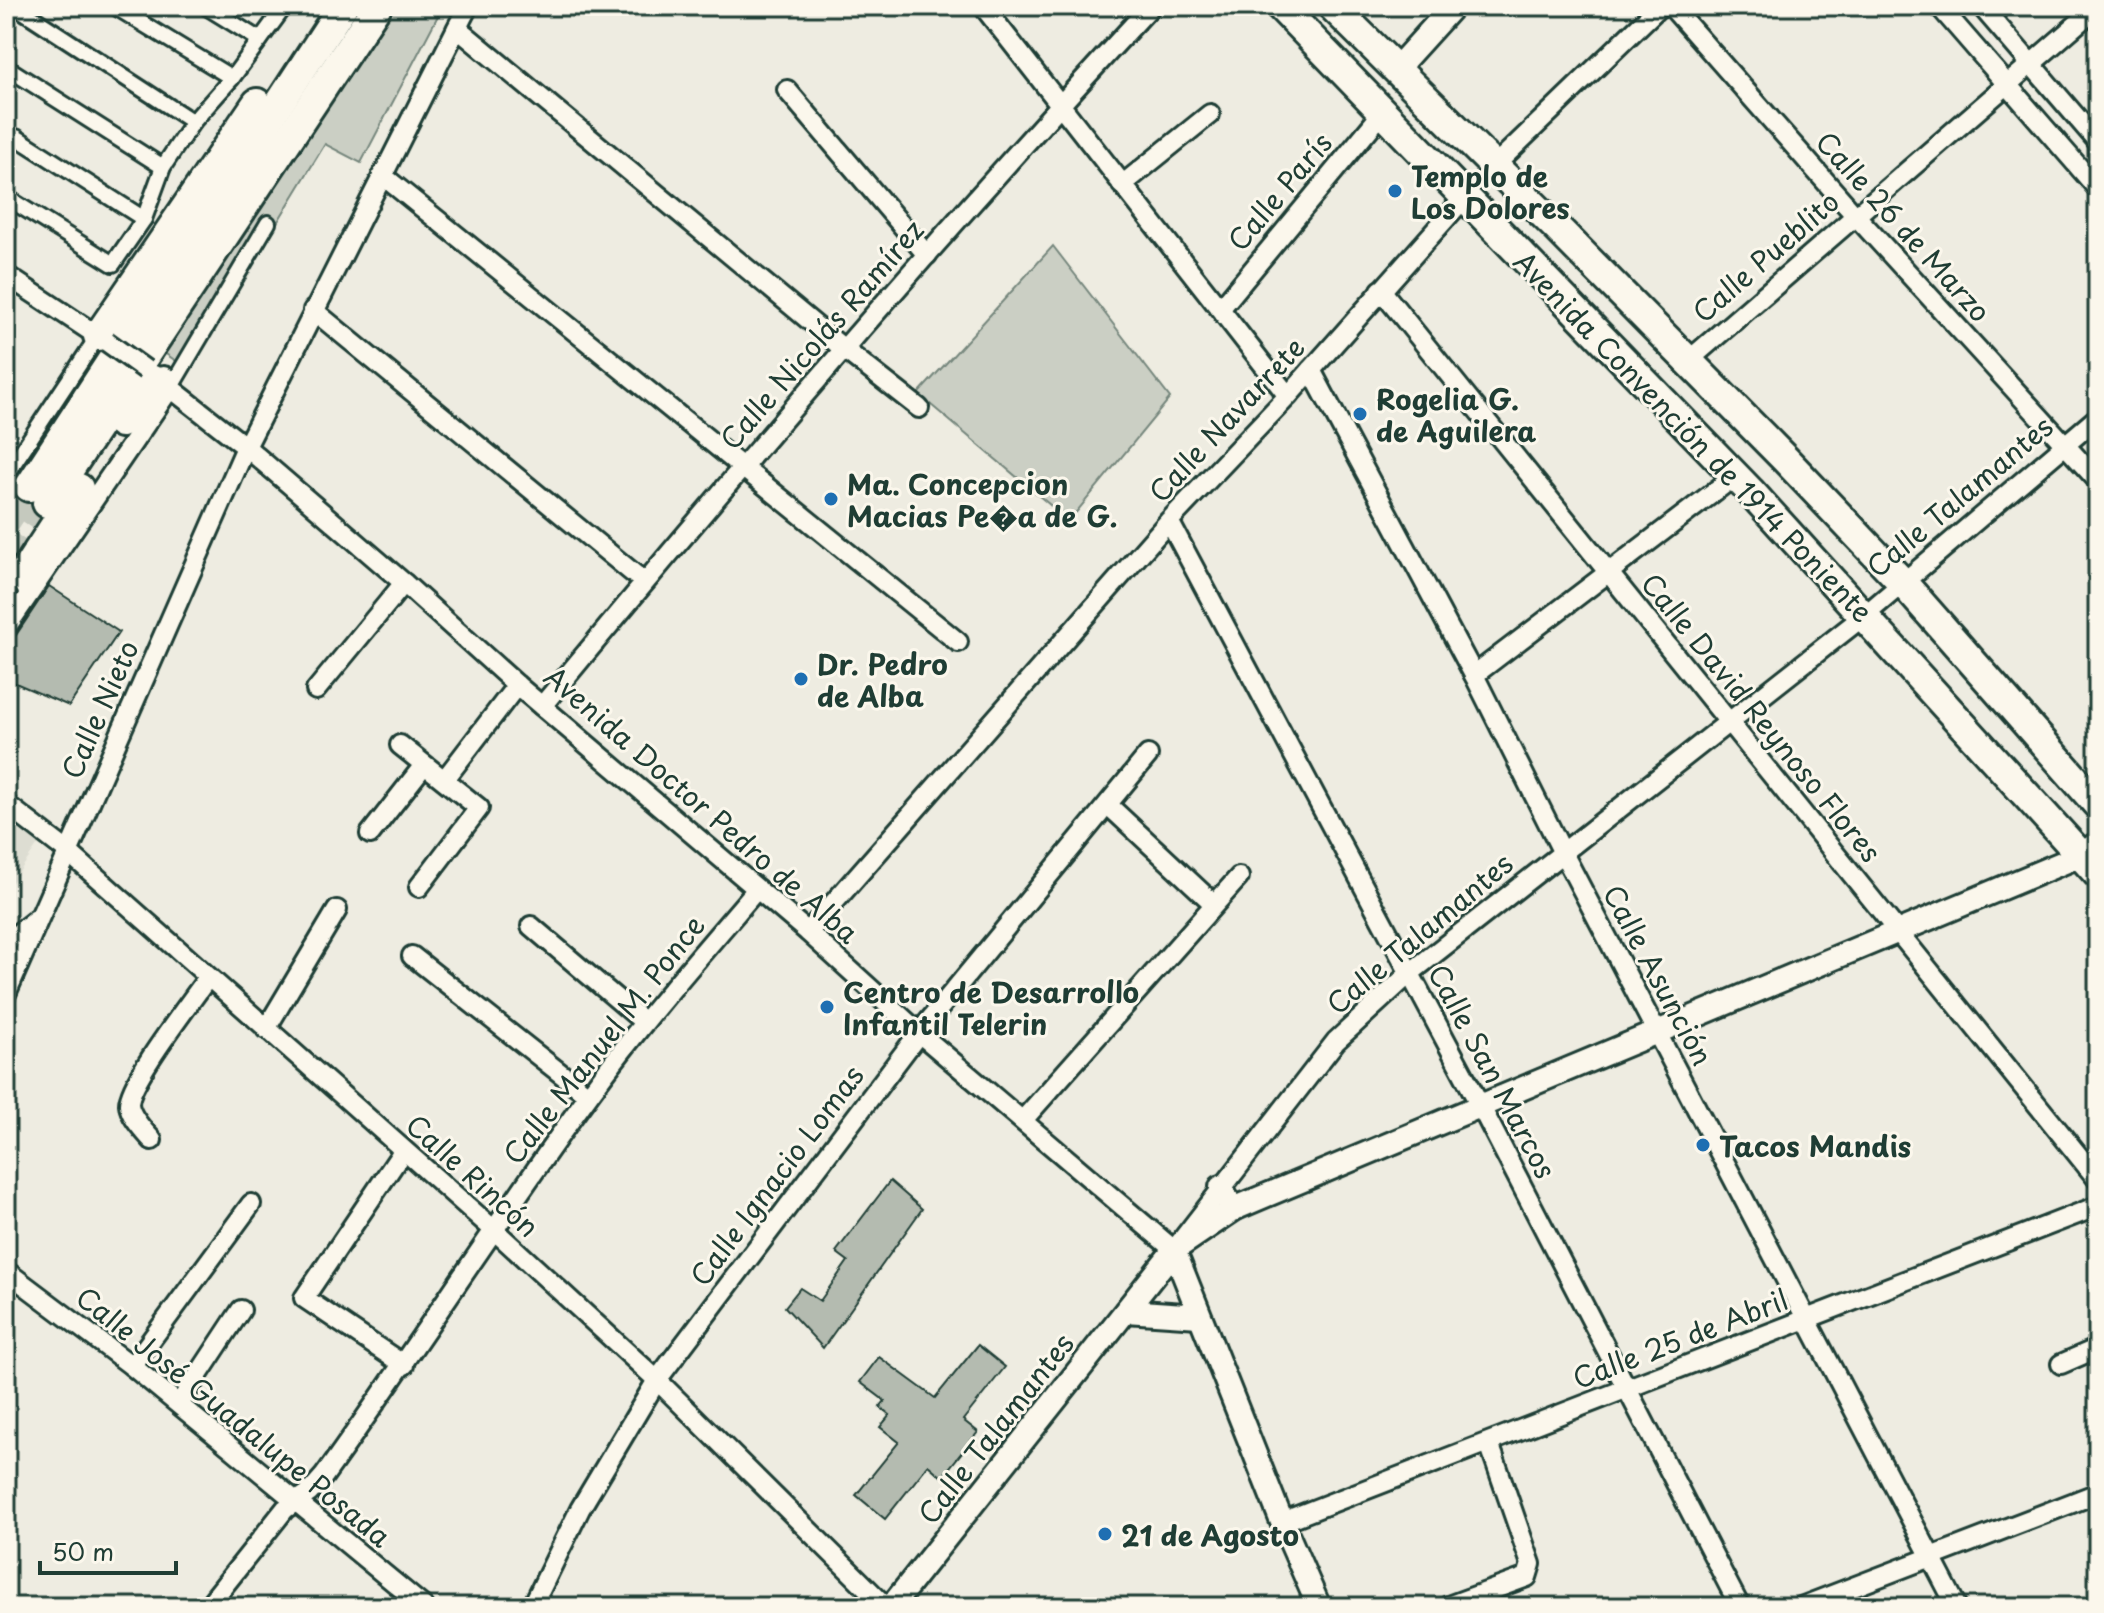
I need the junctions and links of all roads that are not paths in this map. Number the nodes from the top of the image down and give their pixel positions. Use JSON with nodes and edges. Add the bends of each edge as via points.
{"nodes":[{"id":1,"x":15,"y":6,"type":"edge"},
{"id":2,"x":114,"y":6,"type":"edge"},
{"id":3,"x":205,"y":6,"type":"edge"},
{"id":4,"x":285,"y":6,"type":"edge"},
{"id":5,"x":323,"y":6,"type":"edge"},
{"id":6,"x":343,"y":6,"type":"edge"},
{"id":7,"x":377,"y":6,"type":"edge"},
{"id":8,"x":468,"y":6,"type":"edge"},
{"id":9,"x":983,"y":6,"type":"edge"},
{"id":10,"x":1151,"y":6,"type":"edge"},
{"id":11,"x":1280,"y":6,"type":"edge"},
{"id":12,"x":1332,"y":6,"type":"edge"},
{"id":13,"x":1453,"y":6,"type":"edge"},
{"id":14,"x":1660,"y":6,"type":"edge"},
{"id":15,"x":1671,"y":6,"type":"edge"},
{"id":16,"x":1939,"y":6,"type":"edge"},
{"id":17,"x":1981,"y":6,"type":"edge"},
{"id":18,"x":2098,"y":6,"type":"edge"},
{"id":19,"x":457,"y":28,"type":"junction"},
{"id":20,"x":260,"y":40,"type":"junction"},
{"id":21,"x":2031,"y":64,"type":"junction"},
{"id":22,"x":6,"y":67,"type":"edge"},
{"id":23,"x":1396,"y":69,"type":"junction"},
{"id":24,"x":232,"y":78,"type":"junction"},
{"id":25,"x":2007,"y":85,"type":"junction"},
{"id":26,"x":787,"y":90,"type":"dead end"},
{"id":27,"x":1061,"y":104,"type":"junction"},
{"id":28,"x":1383,"y":112,"type":"junction"},
{"id":29,"x":1210,"y":114,"type":"dead end"},
{"id":30,"x":193,"y":122,"type":"junction"},
{"id":31,"x":16,"y":137,"type":"dead end"},
{"id":32,"x":2098,"y":142,"type":"edge"},
{"id":33,"x":163,"y":167,"type":"junction"},
{"id":34,"x":1493,"y":167,"type":"junction"},
{"id":35,"x":382,"y":175,"type":"junction"},
{"id":36,"x":1122,"y":185,"type":"junction"},
{"id":37,"x":2098,"y":189,"type":"edge"},
{"id":38,"x":6,"y":197,"type":"edge"},
{"id":39,"x":1465,"y":197,"type":"junction"},
{"id":40,"x":1855,"y":215,"type":"junction"},
{"id":41,"x":144,"y":219,"type":"junction"},
{"id":42,"x":268,"y":223,"type":"dead end"},
{"id":43,"x":927,"y":255,"type":"junction"},
{"id":44,"x":6,"y":275,"type":"edge"},
{"id":45,"x":1381,"y":290,"type":"junction"},
{"id":46,"x":1221,"y":308,"type":"junction"},
{"id":47,"x":313,"y":310,"type":"junction"},
{"id":48,"x":103,"y":339,"type":"junction"},
{"id":49,"x":845,"y":350,"type":"junction"},
{"id":50,"x":1688,"y":361,"type":"junction"},
{"id":51,"x":1311,"y":370,"type":"junction"},
{"id":52,"x":160,"y":379,"type":"junction"},
{"id":53,"x":1288,"y":396,"type":"junction"},
{"id":54,"x":919,"y":408,"type":"dead end"},
{"id":55,"x":2098,"y":417,"type":"edge"},
{"id":56,"x":2065,"y":444,"type":"junction"},
{"id":57,"x":246,"y":447,"type":"junction"},
{"id":58,"x":744,"y":466,"type":"junction"},
{"id":59,"x":1735,"y":476,"type":"junction"},
{"id":60,"x":2098,"y":481,"type":"edge"},
{"id":61,"x":28,"y":488,"type":"edge"},
{"id":62,"x":1169,"y":521,"type":"junction"},
{"id":63,"x":1611,"y":572,"type":"junction"},
{"id":64,"x":20,"y":575,"type":"edge"},
{"id":65,"x":644,"y":582,"type":"junction"},
{"id":66,"x":404,"y":583,"type":"junction"},
{"id":67,"x":1903,"y":583,"type":"junction"},
{"id":68,"x":1865,"y":615,"type":"junction"},
{"id":69,"x":6,"y":628,"type":"edge"},
{"id":70,"x":958,"y":642,"type":"dead end"},
{"id":71,"x":1474,"y":675,"type":"junction"},
{"id":72,"x":517,"y":685,"type":"junction"},
{"id":73,"x":316,"y":690,"type":"dead end"},
{"id":74,"x":542,"y":706,"type":"junction"},
{"id":75,"x":1729,"y":720,"type":"junction"},
{"id":76,"x":400,"y":745,"type":"dead end"},
{"id":77,"x":1148,"y":755,"type":"dead end"},
{"id":78,"x":424,"y":765,"type":"junction"},
{"id":79,"x":445,"y":779,"type":"junction"},
{"id":80,"x":6,"y":804,"type":"edge"},
{"id":81,"x":1108,"y":805,"type":"junction"},
{"id":82,"x":2098,"y":805,"type":"edge"},
{"id":83,"x":370,"y":834,"type":"dead end"},
{"id":84,"x":67,"y":851,"type":"junction"},
{"id":85,"x":1563,"y":853,"type":"junction"},
{"id":86,"x":2092,"y":857,"type":"edge"},
{"id":87,"x":1239,"y":877,"type":"dead end"},
{"id":88,"x":419,"y":887,"type":"dead end"},
{"id":89,"x":757,"y":889,"type":"junction"},
{"id":90,"x":1214,"y":904,"type":"junction"},
{"id":91,"x":337,"y":910,"type":"dead end"},
{"id":92,"x":38,"y":918,"type":"junction"},
{"id":93,"x":531,"y":926,"type":"dead end"},
{"id":94,"x":808,"y":932,"type":"junction"},
{"id":95,"x":1899,"y":932,"type":"junction"},
{"id":96,"x":6,"y":943,"type":"edge"},
{"id":97,"x":412,"y":956,"type":"dead end"},
{"id":98,"x":1410,"y":973,"type":"junction"},
{"id":99,"x":208,"y":977,"type":"junction"},
{"id":100,"x":6,"y":994,"type":"edge"},
{"id":101,"x":644,"y":1022,"type":"junction"},
{"id":102,"x":266,"y":1029,"type":"junction"},
{"id":103,"x":1658,"y":1032,"type":"junction"},
{"id":104,"x":919,"y":1033,"type":"junction"},
{"id":105,"x":588,"y":1095,"type":"junction"},
{"id":106,"x":1481,"y":1107,"type":"junction"},
{"id":107,"x":1023,"y":1120,"type":"junction"},
{"id":108,"x":152,"y":1140,"type":"dead end"},
{"id":109,"x":403,"y":1151,"type":"junction"},
{"id":110,"x":2098,"y":1180,"type":"edge"},
{"id":111,"x":1221,"y":1187,"type":"junction"},
{"id":112,"x":251,"y":1204,"type":"dead end"},
{"id":113,"x":2098,"y":1206,"type":"edge"},
{"id":114,"x":1236,"y":1208,"type":"junction"},
{"id":115,"x":494,"y":1230,"type":"junction"},
{"id":116,"x":1174,"y":1250,"type":"junction"},
{"id":117,"x":6,"y":1271,"type":"edge"},
{"id":118,"x":241,"y":1310,"type":"dead end"},
{"id":119,"x":1126,"y":1311,"type":"junction"},
{"id":120,"x":1199,"y":1316,"type":"junction"},
{"id":121,"x":1807,"y":1319,"type":"junction"},
{"id":122,"x":2098,"y":1348,"type":"edge"},
{"id":123,"x":2061,"y":1364,"type":"dead end"},
{"id":124,"x":404,"y":1365,"type":"junction"},
{"id":125,"x":132,"y":1366,"type":"junction"},
{"id":126,"x":657,"y":1380,"type":"junction"},
{"id":127,"x":1628,"y":1389,"type":"junction"},
{"id":128,"x":179,"y":1404,"type":"junction"},
{"id":129,"x":1489,"y":1443,"type":"junction"},
{"id":130,"x":2098,"y":1493,"type":"edge"},
{"id":131,"x":297,"y":1501,"type":"junction"},
{"id":132,"x":1282,"y":1522,"type":"junction"},
{"id":133,"x":1931,"y":1559,"type":"junction"},
{"id":134,"x":1448,"y":1606,"type":"edge"},
{"id":135,"x":207,"y":1607,"type":"edge"},
{"id":136,"x":424,"y":1607,"type":"edge"},
{"id":137,"x":532,"y":1607,"type":"edge"},
{"id":138,"x":888,"y":1607,"type":"edge"},
{"id":139,"x":1319,"y":1607,"type":"edge"},
{"id":140,"x":1740,"y":1607,"type":"edge"},
{"id":141,"x":1801,"y":1607,"type":"edge"},
{"id":142,"x":1957,"y":1607,"type":"edge"}],
"edges":[{"from":1,"to":30,"type":"street"},
{"from":2,"to":24,"type":"street"},
{"from":3,"to":20,"type":"street"},
{"from":4,"to":20,"type":"street"},
{"from":5,"to":48,"type":"main road"},
{"from":6,"to":61,"type":"main road"},
{"from":7,"to":61,"type":"main road"},
{"from":8,"to":19,"type":"street","name":"Calle Nieto"},
{"from":9,"to":27,"type":"street"},
{"from":10,"to":27,"type":"street","name":"Calle Nicolás Ramírez"},
{"from":11,"to":28,"type":"main road","name":"Avenida Convención de 1914 Poniente"},
{"from":12,"to":23,"type":"main road","name":"Avenida Convención de 1914 Poniente"},
{"from":13,"to":23,"type":"street"},
{"from":14,"to":34,"type":"street"},
{"from":15,"to":40,"type":"street","name":"Calle 26 de Marzo"},
{"from":16,"to":25,"type":"street"},
{"from":17,"to":21,"type":"street"},
{"from":18,"to":21,"type":"street","name":"Calle Pueblito"},
{"from":19,"to":35,"type":"street","name":"Calle Nieto"},
{"from":19,"to":49,"type":"street"},
{"from":20,"to":24,"type":"street"},
{"from":21,"to":25,"type":"street","name":"Calle Pueblito"},
{"from":21,"to":32,"type":"street"},
{"from":22,"to":33,"type":"street"},
{"from":23,"to":34,"type":"main road","name":"Avenida Convención de 1914 Poniente"},
{"from":24,"to":30,"type":"street"},
{"from":25,"to":37,"type":"street"},
{"from":25,"to":40,"type":"street","name":"Calle Pueblito"},
{"from":26,"to":43,"type":"street"},
{"from":27,"to":36,"type":"street"},
{"from":27,"to":43,"type":"street","name":"Calle Nicolás Ramírez"},
{"from":28,"to":39,"type":"main road","name":"Avenida Convención de 1914 Poniente"},
{"from":28,"to":46,"type":"street","name":"Calle París"},
{"from":29,"to":36,"type":"street"},
{"from":30,"to":33,"type":"street"},
{"from":31,"to":41,"type":"street"},
{"from":33,"to":41,"type":"street"},
{"from":34,"to":50,"type":"main road","name":"Avenida Convención de 1914 Poniente"},
{"from":35,"to":47,"type":"street","name":"Calle Nieto"},
{"from":35,"to":58,"type":"street"},
{"from":36,"to":46,"type":"street"},
{"from":38,"to":41,"type":"street","via":[[113,264]]},
{"from":39,"to":45,"type":"street","name":"Calle Navarrete"},
{"from":39,"to":59,"type":"main road","name":"Avenida Convención de 1914 Poniente"},
{"from":40,"to":50,"type":"street","name":"Calle Pueblito"},
{"from":40,"to":56,"type":"street","name":"Calle 26 de Marzo"},
{"from":42,"to":52,"type":"street"},
{"from":43,"to":49,"type":"street","name":"Calle Nicolás Ramírez"},
{"from":44,"to":48,"type":"street","name":"Avenida Doctor Pedro de Alba"},
{"from":45,"to":51,"type":"street","name":"Calle Navarrete"},
{"from":45,"to":63,"type":"street","name":"Calle David Reynoso Flores"},
{"from":46,"to":53,"type":"street"},
{"from":47,"to":57,"type":"street","name":"Calle Nieto"},
{"from":47,"to":65,"type":"street"},
{"from":48,"to":52,"type":"street","name":"Avenida Doctor Pedro de Alba","bridge":true},
{"from":48,"to":61,"type":"street"},
{"from":49,"to":54,"type":"street"},
{"from":49,"to":58,"type":"street","name":"Calle Nicolás Ramírez"},
{"from":50,"to":67,"type":"main road","name":"Avenida Convención de 1914 Poniente"},
{"from":51,"to":53,"type":"street","name":"Calle Navarrete"},
{"from":51,"to":71,"type":"street","name":"Calle Asunción"},
{"from":52,"to":57,"type":"street","name":"Avenida Doctor Pedro de Alba"},
{"from":52,"to":64,"type":"main road","via":[[135,401]]},
{"from":53,"to":62,"type":"street","name":"Calle Navarrete"},
{"from":55,"to":56,"type":"street","name":"Calle Talamantes"},
{"from":56,"to":60,"type":"street","name":"Calle 26 de Marzo"},
{"from":56,"to":67,"type":"street","name":"Calle Talamantes"},
{"from":57,"to":66,"type":"street","name":"Avenida Doctor Pedro de Alba"},
{"from":57,"to":84,"type":"street","name":"Calle Nieto"},
{"from":58,"to":65,"type":"street","name":"Calle Nicolás Ramírez"},
{"from":58,"to":70,"type":"street"},
{"from":59,"to":63,"type":"street"},
{"from":59,"to":68,"type":"main road","name":"Avenida Convención de 1914 Poniente"},
{"from":62,"to":94,"type":"street","name":"Calle Navarrete"},
{"from":62,"to":98,"type":"street","name":"Calle San Marcos"},
{"from":63,"to":71,"type":"street"},
{"from":63,"to":75,"type":"street","name":"Calle David Reynoso Flores"},
{"from":64,"to":69,"type":"street"},
{"from":65,"to":74,"type":"street","name":"Calle Nicolás Ramírez"},
{"from":66,"to":72,"type":"street","name":"Avenida Doctor Pedro de Alba"},
{"from":66,"to":73,"type":"street"},
{"from":67,"to":68,"type":"street","name":"Calle Talamantes"},
{"from":67,"to":82,"type":"main road","name":"Avenida Convención de 1914 Poniente"},
{"from":68,"to":75,"type":"street","name":"Calle Talamantes"},
{"from":68,"to":86,"type":"main road","name":"Avenida Convención de 1914 Poniente"},
{"from":71,"to":85,"type":"street","name":"Calle Asunción"},
{"from":72,"to":74,"type":"street","name":"Avenida Doctor Pedro de Alba"},
{"from":72,"to":79,"type":"street","name":"Avenida Doctor Pedro de Alba"},
{"from":74,"to":89,"type":"street","name":"Avenida Doctor Pedro de Alba"},
{"from":75,"to":85,"type":"street","name":"Calle Talamantes"},
{"from":75,"to":95,"type":"street","name":"Calle David Reynoso Flores"},
{"from":76,"to":78,"type":"street"},
{"from":77,"to":81,"type":"street","name":"Calle Ignacio Lomas"},
{"from":78,"to":79,"type":"street"},
{"from":78,"to":83,"type":"street"},
{"from":79,"to":88,"type":"street","via":[[479,811]]},
{"from":80,"to":84,"type":"street","name":"Calle Rincón"},
{"from":81,"to":90,"type":"street"},
{"from":81,"to":104,"type":"street","name":"Calle Ignacio Lomas"},
{"from":84,"to":92,"type":"street","name":"Calle Nieto"},
{"from":84,"to":99,"type":"street","name":"Calle Rincón"},
{"from":85,"to":98,"type":"street","name":"Calle Talamantes"},
{"from":85,"to":103,"type":"street","name":"Calle Asunción"},
{"from":86,"to":95,"type":"street"},
{"from":87,"to":90,"type":"street"},
{"from":89,"to":94,"type":"street","name":"Avenida Doctor Pedro de Alba"},
{"from":89,"to":101,"type":"street","name":"Calle Manuel M. Ponce"},
{"from":90,"to":107,"type":"street"},
{"from":91,"to":102,"type":"street"},
{"from":92,"to":96,"type":"street"},
{"from":92,"to":100,"type":"street","name":"Calle Nieto"},
{"from":93,"to":101,"type":"street"},
{"from":94,"to":104,"type":"street","name":"Avenida Doctor Pedro de Alba"},
{"from":95,"to":103,"type":"street"},
{"from":95,"to":110,"type":"street","name":"Calle David Reynoso Flores"},
{"from":97,"to":105,"type":"street"},
{"from":98,"to":106,"type":"street","name":"Calle San Marcos"},
{"from":98,"to":111,"type":"street","name":"Calle Talamantes","via":[[1336,1041]]},
{"from":99,"to":102,"type":"street","name":"Calle Rincón"},
{"from":99,"to":108,"type":"street","via":[[138,1079],[129,1104]]},
{"from":101,"to":105,"type":"street","name":"Calle Manuel M. Ponce"},
{"from":102,"to":109,"type":"street","name":"Calle Rincón"},
{"from":103,"to":106,"type":"street"},
{"from":103,"to":121,"type":"street","name":"Calle Asunción"},
{"from":104,"to":107,"type":"street","name":"Avenida Doctor Pedro de Alba"},
{"from":104,"to":126,"type":"street","name":"Calle Ignacio Lomas"},
{"from":105,"to":115,"type":"street","name":"Calle Manuel M. Ponce"},
{"from":106,"to":114,"type":"street"},
{"from":106,"to":127,"type":"street","name":"Calle San Marcos"},
{"from":107,"to":116,"type":"street","name":"Avenida Doctor Pedro de Alba"},
{"from":109,"to":115,"type":"street","name":"Calle Rincón"},
{"from":109,"to":124,"type":"street","via":[[304,1298]]},
{"from":111,"to":114,"type":"street"},
{"from":111,"to":116,"type":"street","name":"Calle Talamantes"},
{"from":112,"to":125,"type":"street"},
{"from":113,"to":121,"type":"street","name":"Calle 25 de Abril"},
{"from":114,"to":116,"type":"street"},
{"from":115,"to":124,"type":"street","name":"Calle Manuel M. Ponce"},
{"from":115,"to":126,"type":"street","name":"Calle Rincón"},
{"from":116,"to":119,"type":"street","name":"Calle Talamantes"},
{"from":116,"to":120,"type":"street","name":"Avenida Doctor Pedro de Alba"},
{"from":117,"to":125,"type":"street","name":"Calle José Guadalupe Posada"},
{"from":118,"to":128,"type":"street"},
{"from":119,"to":120,"type":"street"},
{"from":119,"to":138,"type":"street","name":"Calle Talamantes"},
{"from":120,"to":132,"type":"street","name":"Avenida Doctor Pedro de Alba"},
{"from":121,"to":127,"type":"street","name":"Calle 25 de Abril"},
{"from":121,"to":133,"type":"street","name":"Calle Asunción"},
{"from":122,"to":123,"type":"street"},
{"from":124,"to":131,"type":"street","name":"Calle Manuel M. Ponce","via":[[324,1476]]},
{"from":125,"to":128,"type":"street","name":"Calle José Guadalupe Posada"},
{"from":126,"to":137,"type":"street","name":"Calle Ignacio Lomas","via":[[580,1509]]},
{"from":126,"to":138,"type":"street","name":"Calle Rincón"},
{"from":127,"to":129,"type":"street","name":"Calle 25 de Abril"},
{"from":127,"to":140,"type":"street","name":"Calle San Marcos"},
{"from":128,"to":131,"type":"street","name":"Calle José Guadalupe Posada"},
{"from":129,"to":132,"type":"street","name":"Calle 25 de Abril"},
{"from":129,"to":134,"type":"street","via":[[1531,1571]]},
{"from":130,"to":133,"type":"street"},
{"from":131,"to":135,"type":"street","name":"Calle Manuel M. Ponce"},
{"from":131,"to":136,"type":"street","name":"Calle José Guadalupe Posada"},
{"from":132,"to":139,"type":"street","name":"Avenida Doctor Pedro de Alba"},
{"from":133,"to":141,"type":"street"},
{"from":133,"to":142,"type":"street","name":"Calle Asunción"}]}
